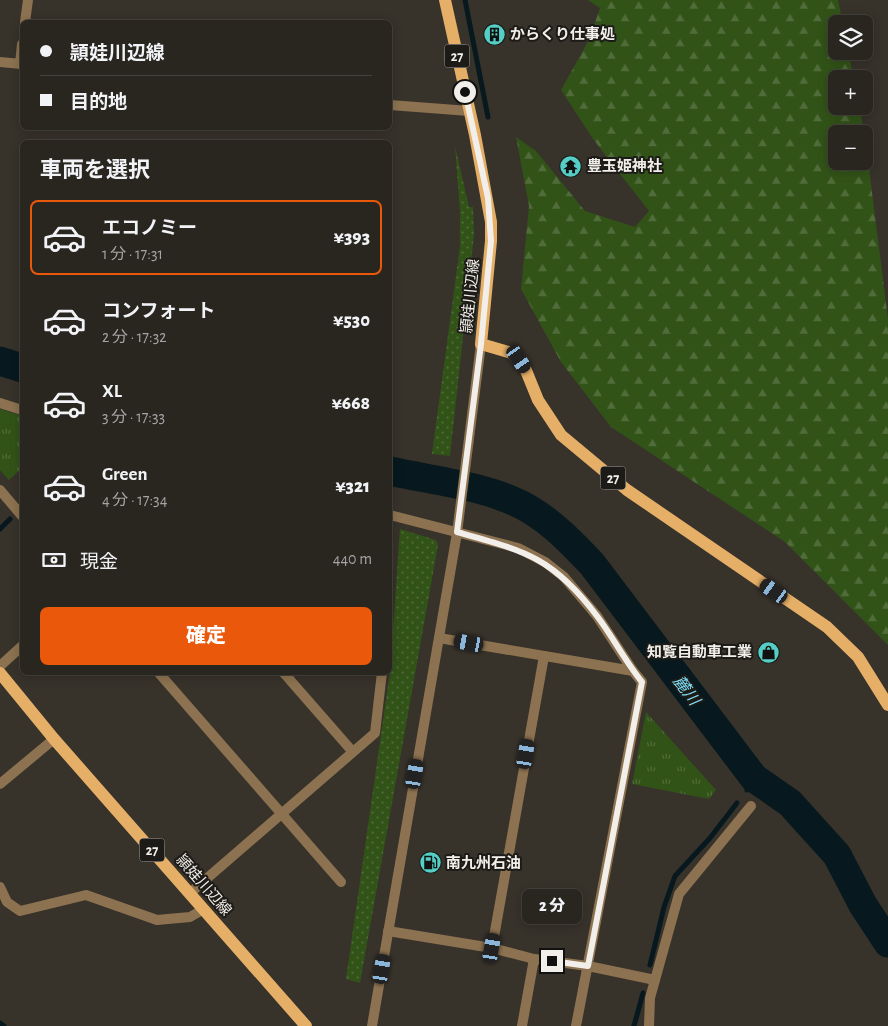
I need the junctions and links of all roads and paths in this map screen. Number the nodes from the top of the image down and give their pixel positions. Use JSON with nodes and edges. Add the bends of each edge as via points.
{"nodes":[{"id":1,"x":28,"y":0,"type":"edge"},
{"id":2,"x":445,"y":0,"type":"edge"},
{"id":3,"x":25,"y":20,"type":"edge"},
{"id":4,"x":0,"y":62,"type":"edge"},
{"id":5,"x":20,"y":64,"type":"edge"},
{"id":6,"x":392,"y":105,"type":"edge"},
{"id":7,"x":469,"y":111,"type":"junction"},
{"id":8,"x":481,"y":344,"type":"junction"},
{"id":9,"x":0,"y":403,"type":"edge"},
{"id":10,"x":20,"y":409,"type":"edge"},
{"id":11,"x":0,"y":490,"type":"edge"},
{"id":12,"x":20,"y":514,"type":"edge"},
{"id":13,"x":392,"y":515,"type":"edge"},
{"id":14,"x":458,"y":528,"type":"junction"},
{"id":15,"x":439,"y":638,"type":"junction"},
{"id":16,"x":20,"y":648,"type":"edge"},
{"id":17,"x":544,"y":656,"type":"junction"},
{"id":18,"x":0,"y":666,"type":"edge"},
{"id":19,"x":633,"y":671,"type":"junction"},
{"id":20,"x":0,"y":674,"type":"edge"},
{"id":21,"x":161,"y":675,"type":"edge"},
{"id":22,"x":285,"y":675,"type":"edge"},
{"id":23,"x":382,"y":675,"type":"edge"},
{"id":24,"x":888,"y":705,"type":"edge"},
{"id":25,"x":54,"y":739,"type":"junction"},
{"id":26,"x":352,"y":751,"type":"junction"},
{"id":27,"x":0,"y":784,"type":"edge"},
{"id":28,"x":750,"y":806,"type":"dead end"},
{"id":29,"x":280,"y":814,"type":"junction"},
{"id":30,"x":341,"y":882,"type":"dead end"},
{"id":31,"x":0,"y":887,"type":"edge"},
{"id":32,"x":190,"y":894,"type":"junction"},
{"id":33,"x":204,"y":909,"type":"junction"},
{"id":34,"x":388,"y":931,"type":"junction"},
{"id":35,"x":492,"y":948,"type":"junction"},
{"id":36,"x":534,"y":959,"type":"junction"},
{"id":37,"x":588,"y":966,"type":"junction"},
{"id":38,"x":655,"y":980,"type":"junction"},
{"id":39,"x":306,"y":1026,"type":"edge"},
{"id":40,"x":372,"y":1026,"type":"edge"},
{"id":41,"x":522,"y":1026,"type":"edge"},
{"id":42,"x":576,"y":1026,"type":"edge"},
{"id":43,"x":649,"y":1026,"type":"edge"}],
"edges":[{"from":1,"to":3,"type":"street"},
{"from":2,"to":7,"type":"main road","name":"頴娃川辺線","number":"27"},
{"from":4,"to":5,"type":"street"},
{"from":6,"to":7,"type":"street"},
{"from":7,"to":8,"type":"main road","name":"頴娃川辺線","number":"27","via":[[491,222]]},
{"from":8,"to":14,"type":"street"},
{"from":8,"to":24,"type":"main road","name":"頴娃川辺線","number":"27","via":[[512,352],[525,368],[538,400],[561,435],[627,490],[827,627],[858,658]]},
{"from":9,"to":10,"type":"street"},
{"from":11,"to":12,"type":"street"},
{"from":13,"to":14,"type":"street"},
{"from":14,"to":15,"type":"street"},
{"from":14,"to":19,"type":"street","via":[[518,548],[545,562],[564,577],[597,616]]},
{"from":15,"to":17,"type":"street"},
{"from":15,"to":34,"type":"street"},
{"from":16,"to":18,"type":"street"},
{"from":17,"to":19,"type":"street"},
{"from":17,"to":35,"type":"street"},
{"from":19,"to":37,"type":"street","via":[[642,682]]},
{"from":20,"to":25,"type":"main road","name":"頴娃川辺線","number":"27"},
{"from":21,"to":29,"type":"street"},
{"from":22,"to":26,"type":"street"},
{"from":23,"to":26,"type":"street","via":[[375,733]]},
{"from":25,"to":27,"type":"street"},
{"from":25,"to":32,"type":"main road","name":"頴娃川辺線","number":"27"},
{"from":26,"to":29,"type":"street"},
{"from":28,"to":38,"type":"street","via":[[679,894]]},
{"from":29,"to":30,"type":"street"},
{"from":29,"to":32,"type":"street"},
{"from":31,"to":33,"type":"street","via":[[7,902],[20,911],[86,895],[157,920],[190,917]]},
{"from":32,"to":33,"type":"main road","name":"頴娃川辺線","number":"27"},
{"from":33,"to":39,"type":"main road","name":"頴娃川辺線","number":"27"},
{"from":34,"to":35,"type":"street"},
{"from":34,"to":40,"type":"street"},
{"from":35,"to":36,"type":"street"},
{"from":36,"to":37,"type":"street"},
{"from":36,"to":41,"type":"street"},
{"from":37,"to":38,"type":"street"},
{"from":37,"to":42,"type":"street"},
{"from":38,"to":43,"type":"street","via":[[650,998]]}]}
